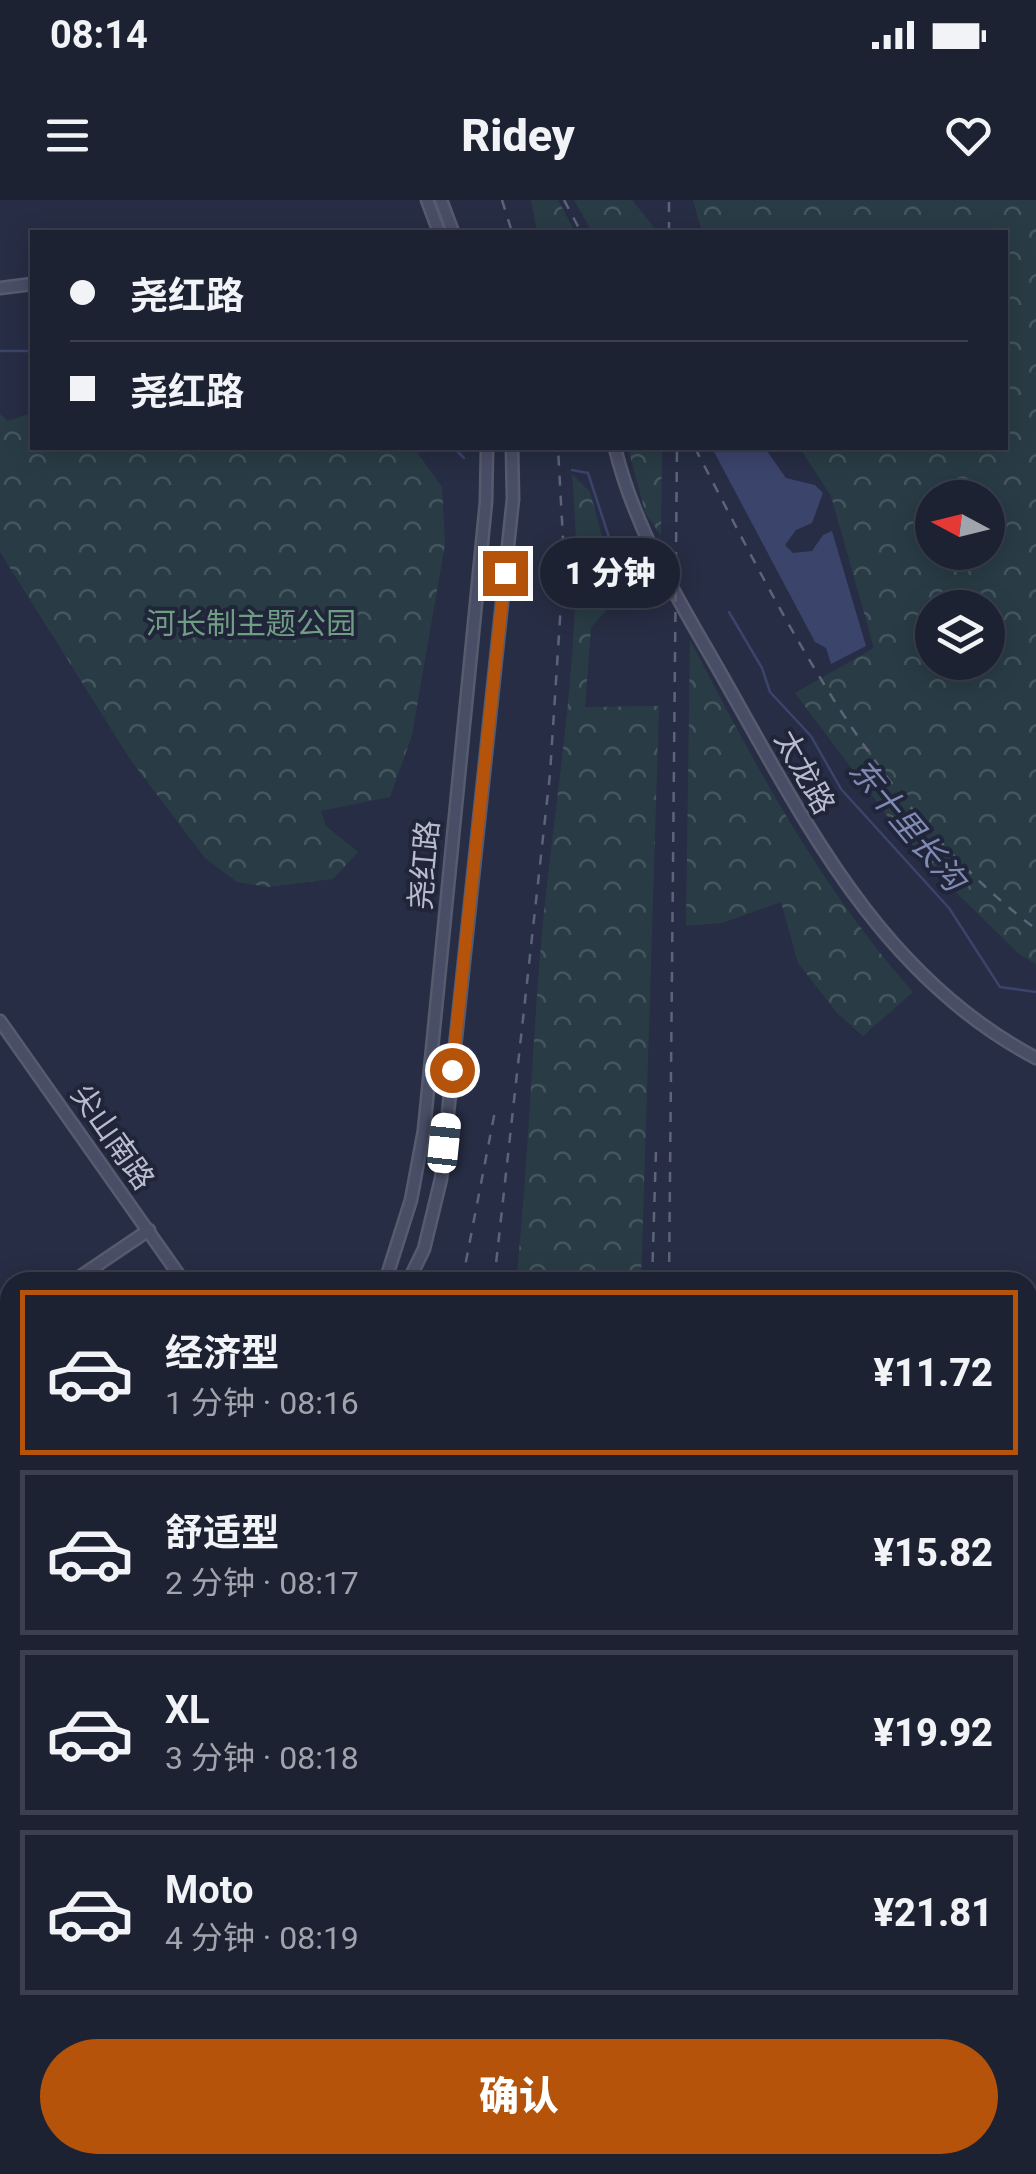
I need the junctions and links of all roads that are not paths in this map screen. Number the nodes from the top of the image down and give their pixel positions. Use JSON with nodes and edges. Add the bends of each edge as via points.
{"nodes":[{"id":1,"x":427,"y":200,"type":"edge"},
{"id":2,"x":440,"y":200,"type":"edge"},
{"id":3,"x":437,"y":230,"type":"edge"},
{"id":4,"x":452,"y":230,"type":"edge"},
{"id":5,"x":30,"y":284,"type":"edge"},
{"id":6,"x":0,"y":288,"type":"edge"},
{"id":7,"x":487,"y":450,"type":"edge"},
{"id":8,"x":512,"y":450,"type":"edge"},
{"id":9,"x":616,"y":450,"type":"edge"},
{"id":10,"x":0,"y":1021,"type":"edge"},
{"id":11,"x":1036,"y":1058,"type":"edge"},
{"id":12,"x":149,"y":1230,"type":"junction"},
{"id":13,"x":87,"y":1272,"type":"edge"},
{"id":14,"x":177,"y":1272,"type":"edge"},
{"id":15,"x":388,"y":1272,"type":"edge"},
{"id":16,"x":413,"y":1272,"type":"edge"}],
"edges":[{"from":1,"to":3,"type":"main road"},
{"from":2,"to":4,"type":"main road"},
{"from":5,"to":6,"type":"main road"},
{"from":7,"to":15,"type":"main road","name":"尧红路","via":[[424,1130]]},
{"from":8,"to":16,"type":"main road","name":"尧红路","via":[[513,499],[441,1180]]},
{"from":9,"to":11,"type":"main road","name":"太龙路","via":[[647,544],[843,884],[924,979]]},
{"from":10,"to":12,"type":"main road","name":"尖山南路"},
{"from":12,"to":13,"type":"main road"},
{"from":12,"to":14,"type":"main road","name":"尖山南路"}]}
